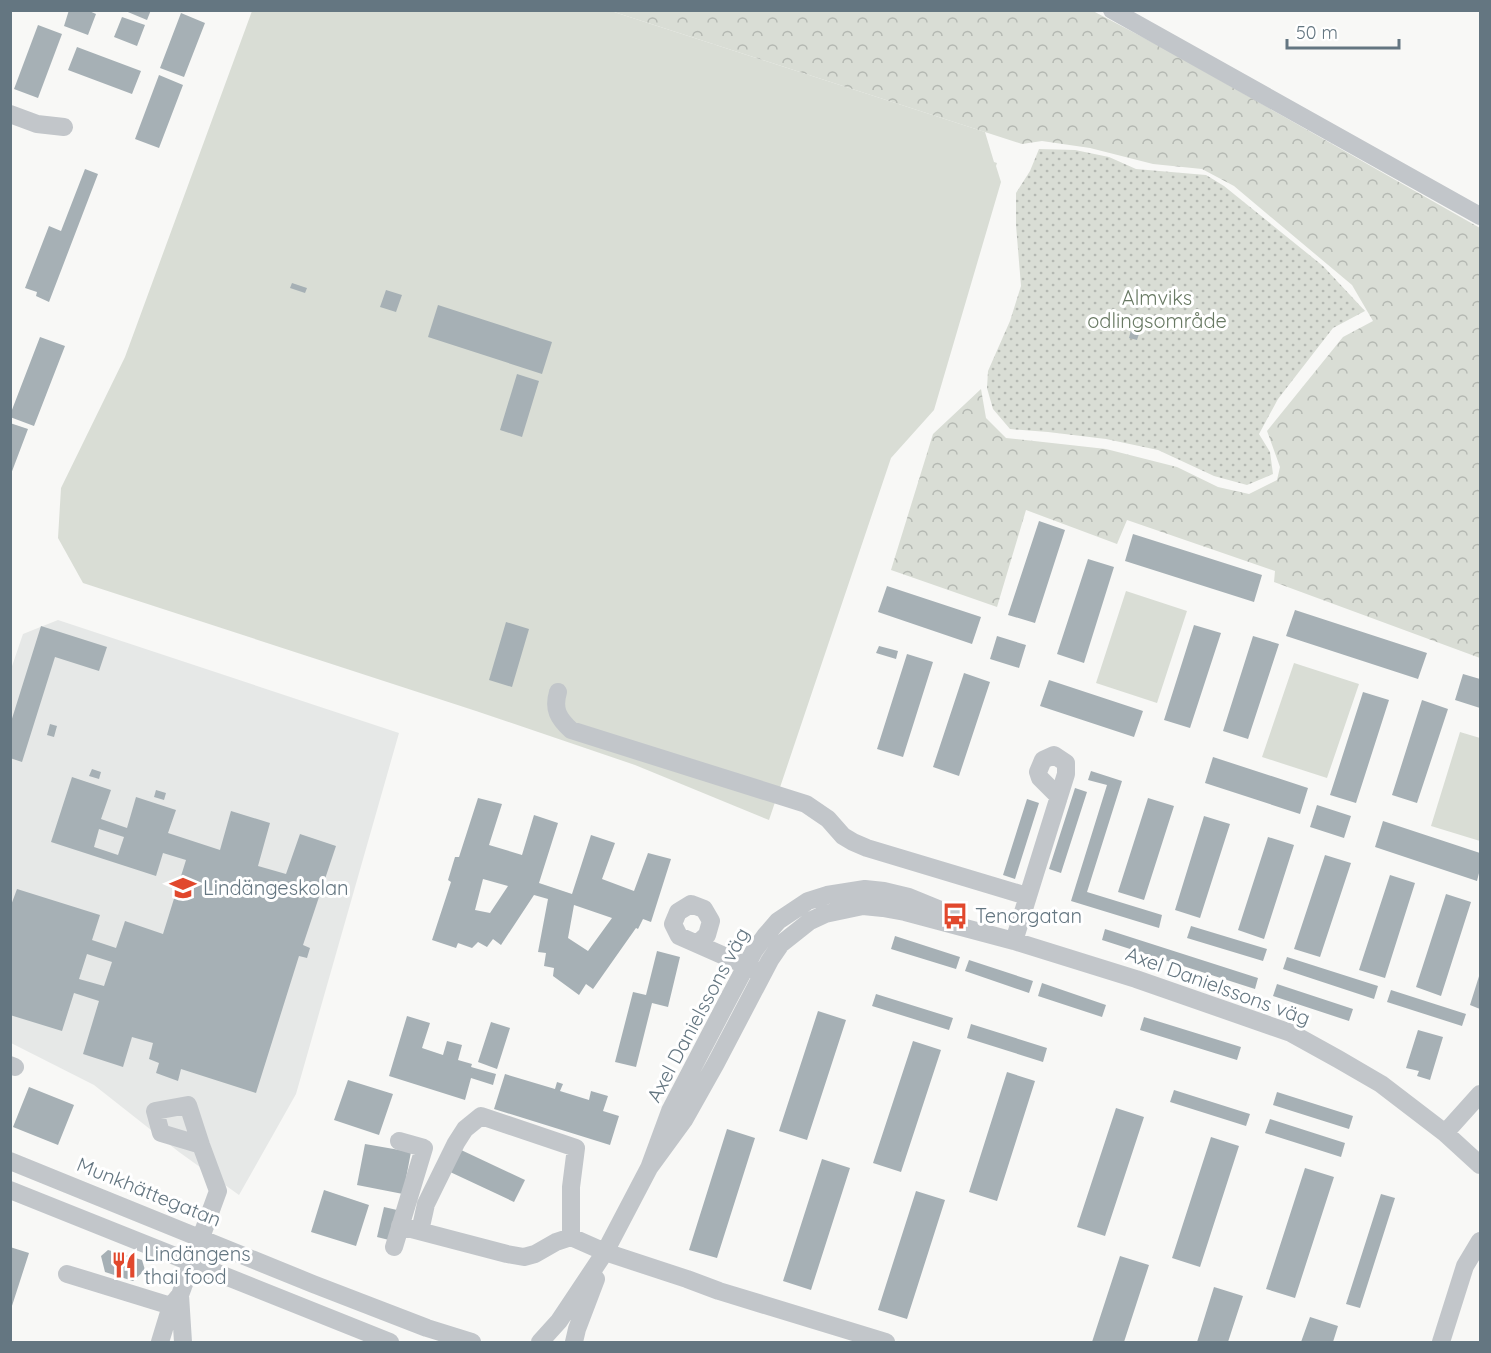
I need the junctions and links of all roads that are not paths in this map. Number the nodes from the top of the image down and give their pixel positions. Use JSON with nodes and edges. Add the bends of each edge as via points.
{"nodes":[{"id":1,"x":1112,"y":10,"type":"edge"},
{"id":2,"x":10,"y":114,"type":"edge"},
{"id":3,"x":64,"y":127,"type":"dead end"},
{"id":4,"x":1480,"y":216,"type":"edge"},
{"id":5,"x":558,"y":692,"type":"dead end"},
{"id":6,"x":1059,"y":797,"type":"dead end"},
{"id":7,"x":1027,"y":896,"type":"junction"},
{"id":8,"x":1014,"y":941,"type":"junction"},
{"id":9,"x":697,"y":944,"type":"dead end"},
{"id":10,"x":746,"y":965,"type":"junction"},
{"id":11,"x":763,"y":973,"type":"junction"},
{"id":12,"x":1480,"y":1094,"type":"edge"},
{"id":13,"x":1445,"y":1133,"type":"junction"},
{"id":14,"x":399,"y":1141,"type":"dead end"},
{"id":15,"x":201,"y":1145,"type":"dead end"},
{"id":16,"x":10,"y":1161,"type":"edge"},
{"id":17,"x":1480,"y":1165,"type":"edge"},
{"id":18,"x":649,"y":1168,"type":"junction"},
{"id":19,"x":10,"y":1190,"type":"edge"},
{"id":20,"x":400,"y":1226,"type":"junction"},
{"id":21,"x":420,"y":1231,"type":"junction"},
{"id":22,"x":571,"y":1237,"type":"junction"},
{"id":23,"x":201,"y":1238,"type":"junction"},
{"id":24,"x":1480,"y":1241,"type":"edge"},
{"id":25,"x":394,"y":1247,"type":"dead end"},
{"id":26,"x":605,"y":1252,"type":"junction"},
{"id":27,"x":192,"y":1263,"type":"junction"},
{"id":28,"x":67,"y":1274,"type":"dead end"},
{"id":29,"x":176,"y":1300,"type":"junction"},
{"id":30,"x":160,"y":1342,"type":"edge"},
{"id":31,"x":183,"y":1342,"type":"edge"},
{"id":32,"x":390,"y":1342,"type":"edge"},
{"id":33,"x":472,"y":1342,"type":"edge"},
{"id":34,"x":540,"y":1342,"type":"edge"},
{"id":35,"x":574,"y":1342,"type":"edge"},
{"id":36,"x":886,"y":1342,"type":"edge"},
{"id":37,"x":1441,"y":1342,"type":"edge"}],
"edges":[{"from":1,"to":4,"type":"street"},
{"from":2,"to":3,"type":"street","via":[[37,124]]},
{"from":5,"to":7,"type":"street","via":[[556,708],[571,730],[806,804],[828,819],[843,836],[867,848]]},
{"from":6,"to":7,"type":"street"},
{"from":7,"to":8,"type":"street"},
{"from":8,"to":10,"type":"street","name":"Axel Danielssons väg","via":[[909,897],[865,889],[827,895],[793,910],[765,936]]},
{"from":8,"to":11,"type":"street","name":"Axel Danielssons väg","via":[[905,912],[863,906],[810,921],[781,944]]},
{"from":8,"to":13,"type":"street","name":"Axel Danielssons väg","via":[[1291,1033],[1381,1084]]},
{"from":9,"to":10,"type":"street"},
{"from":10,"to":11,"type":"street"},
{"from":10,"to":18,"type":"street","name":"Axel Danielssons väg","via":[[670,1111]]},
{"from":11,"to":18,"type":"street","name":"Axel Danielssons väg","via":[[684,1120]]},
{"from":12,"to":13,"type":"street"},
{"from":13,"to":17,"type":"street","name":"Axel Danielssons väg"},
{"from":14,"to":20,"type":"street","via":[[424,1148]]},
{"from":15,"to":23,"type":"street","via":[[218,1191]]},
{"from":16,"to":23,"type":"street","name":"Munkhättegatan"},
{"from":18,"to":26,"type":"street","name":"Axel Danielssons väg"},
{"from":19,"to":27,"type":"street"},
{"from":20,"to":21,"type":"street"},
{"from":20,"to":25,"type":"street"},
{"from":21,"to":22,"type":"street","via":[[524,1257]]},
{"from":21,"to":22,"type":"street","via":[[426,1204],[456,1143],[481,1116],[576,1148]]},
{"from":22,"to":26,"type":"street"},
{"from":23,"to":27,"type":"street"},
{"from":23,"to":33,"type":"street","name":"Munkhättegatan","via":[[427,1328]]},
{"from":24,"to":37,"type":"street","via":[[1466,1266]]},
{"from":26,"to":34,"type":"street","name":"Axel Danielssons väg","via":[[559,1321]]},
{"from":26,"to":35,"type":"street","name":"Axel Danielssons väg"},
{"from":26,"to":36,"type":"street"},
{"from":27,"to":29,"type":"street"},
{"from":27,"to":32,"type":"street"},
{"from":28,"to":29,"type":"street"},
{"from":29,"to":30,"type":"street"},
{"from":29,"to":31,"type":"street"}]}
